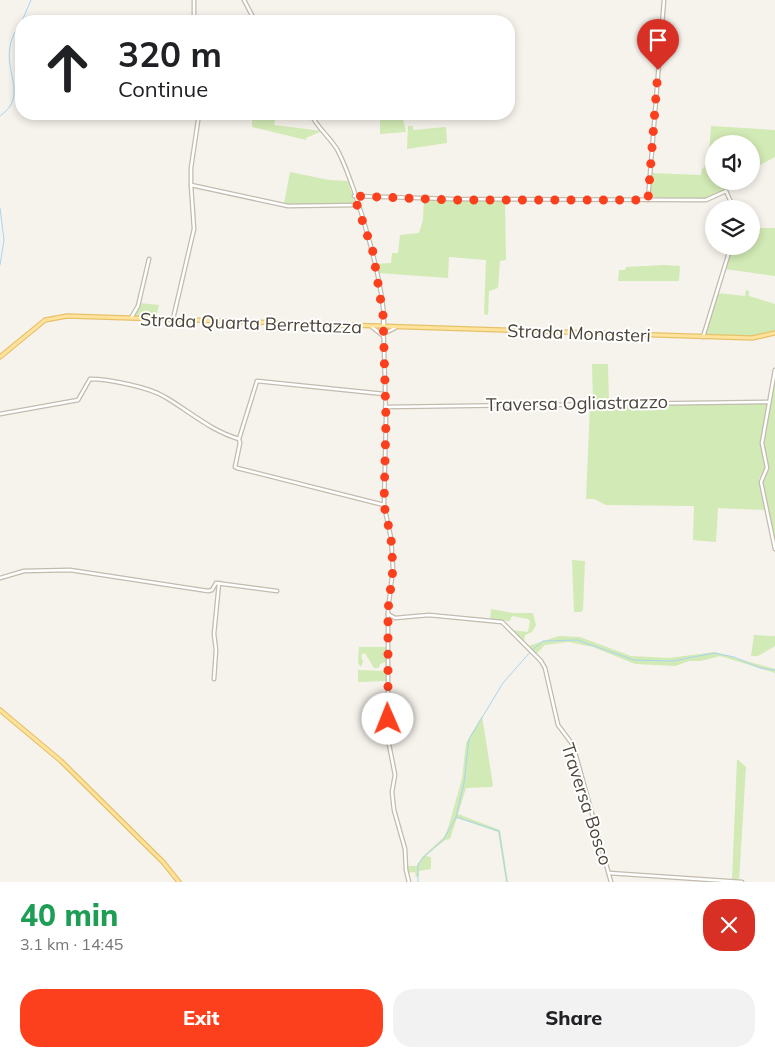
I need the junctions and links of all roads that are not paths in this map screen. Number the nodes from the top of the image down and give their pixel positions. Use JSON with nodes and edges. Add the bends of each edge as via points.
{"nodes":[{"id":1,"x":194,"y":0,"type":"edge"},
{"id":2,"x":244,"y":0,"type":"edge"},
{"id":3,"x":664,"y":0,"type":"edge"},
{"id":4,"x":194,"y":15,"type":"edge"},
{"id":5,"x":252,"y":15,"type":"edge"},
{"id":6,"x":198,"y":120,"type":"edge"},
{"id":7,"x":315,"y":120,"type":"edge"},
{"id":8,"x":192,"y":184,"type":"junction"},
{"id":9,"x":354,"y":196,"type":"junction"},
{"id":10,"x":648,"y":200,"type":"junction"},
{"id":11,"x":705,"y":200,"type":"edge"},
{"id":12,"x":706,"y":200,"type":"edge"},
{"id":13,"x":730,"y":200,"type":"edge"},
{"id":14,"x":358,"y":205,"type":"junction"},
{"id":15,"x":728,"y":255,"type":"edge"},
{"id":16,"x":148,"y":259,"type":"dead end"},
{"id":17,"x":130,"y":318,"type":"junction"},
{"id":18,"x":173,"y":320,"type":"junction"},
{"id":19,"x":384,"y":320,"type":"junction"},
{"id":20,"x":372,"y":327,"type":"junction"},
{"id":21,"x":383,"y":327,"type":"junction"},
{"id":22,"x":397,"y":327,"type":"junction"},
{"id":23,"x":775,"y":333,"type":"edge"},
{"id":24,"x":383,"y":335,"type":"junction"},
{"id":25,"x":703,"y":337,"type":"junction"},
{"id":26,"x":0,"y":356,"type":"edge"},
{"id":27,"x":775,"y":370,"type":"edge"},
{"id":28,"x":384,"y":394,"type":"junction"},
{"id":29,"x":768,"y":402,"type":"junction"},
{"id":30,"x":385,"y":406,"type":"junction"},
{"id":31,"x":0,"y":414,"type":"edge"},
{"id":32,"x":238,"y":439,"type":"junction"},
{"id":33,"x":384,"y":505,"type":"junction"},
{"id":34,"x":775,"y":549,"type":"edge"},
{"id":35,"x":0,"y":578,"type":"edge"},
{"id":36,"x":219,"y":583,"type":"junction"},
{"id":37,"x":278,"y":591,"type":"dead end"},
{"id":38,"x":388,"y":614,"type":"junction"},
{"id":39,"x":214,"y":680,"type":"dead end"},
{"id":40,"x":0,"y":710,"type":"edge"},
{"id":41,"x":609,"y":873,"type":"junction"},
{"id":42,"x":179,"y":882,"type":"edge"},
{"id":43,"x":409,"y":882,"type":"edge"},
{"id":44,"x":611,"y":882,"type":"edge"},
{"id":45,"x":742,"y":882,"type":"edge"}],
"edges":[{"from":1,"to":4,"type":"street"},
{"from":2,"to":5,"type":"street"},
{"from":3,"to":10,"type":"street"},
{"from":6,"to":8,"type":"street","via":[[191,168]]},
{"from":7,"to":9,"type":"street","via":[[339,154]]},
{"from":8,"to":14,"type":"street","via":[[286,205]]},
{"from":8,"to":18,"type":"street","via":[[194,229]]},
{"from":9,"to":10,"type":"street","via":[[452,200]]},
{"from":9,"to":14,"type":"street"},
{"from":10,"to":11,"type":"street"},
{"from":12,"to":13,"type":"street","via":[[726,191]]},
{"from":14,"to":19,"type":"street","via":[[373,252]]},
{"from":15,"to":25,"type":"street"},
{"from":16,"to":17,"type":"street","via":[[138,306]]},
{"from":17,"to":18,"type":"main road","name":"Strada Quarta Berrettazza"},
{"from":17,"to":26,"type":"main road","name":"Strada Quarta Berrettazza","via":[[51,317]]},
{"from":18,"to":20,"type":"main road","name":"Strada Quarta Berrettazza"},
{"from":19,"to":20,"type":"street"},
{"from":19,"to":21,"type":"street"},
{"from":19,"to":22,"type":"street"},
{"from":20,"to":21,"type":"main road","name":"Strada Quarta Berrettazza"},
{"from":20,"to":24,"type":"street"},
{"from":21,"to":22,"type":"main road","name":"Strada Monasteri"},
{"from":21,"to":24,"type":"street"},
{"from":22,"to":24,"type":"street"},
{"from":22,"to":25,"type":"main road","name":"Strada Monasteri"},
{"from":23,"to":25,"type":"main road","name":"Strada Monasteri","via":[[752,338]]},
{"from":24,"to":28,"type":"street"},
{"from":27,"to":29,"type":"street"},
{"from":28,"to":30,"type":"street"},
{"from":28,"to":32,"type":"street","via":[[257,382]]},
{"from":29,"to":30,"type":"street","name":"Traversa Ogliastrazzo"},
{"from":29,"to":34,"type":"street","via":[[762,444],[768,468],[761,482]]},
{"from":30,"to":33,"type":"street"},
{"from":31,"to":32,"type":"street","via":[[78,400],[92,379],[159,394],[194,417]]},
{"from":32,"to":33,"type":"street","via":[[235,467]]},
{"from":33,"to":38,"type":"street","via":[[393,569]]},
{"from":35,"to":36,"type":"street","via":[[46,569],[81,571],[208,591]]},
{"from":36,"to":37,"type":"street"},
{"from":36,"to":39,"type":"street"},
{"from":38,"to":41,"type":"street","name":"Traversa Bosco","via":[[396,618],[430,615],[502,622],[541,660],[558,725],[573,744]]},
{"from":38,"to":43,"type":"street","via":[[388,739],[395,775],[392,795]]},
{"from":40,"to":42,"type":"main road","via":[[61,761],[164,862]]},
{"from":41,"to":44,"type":"street","name":"Traversa Bosco"},
{"from":41,"to":45,"type":"street"}]}
